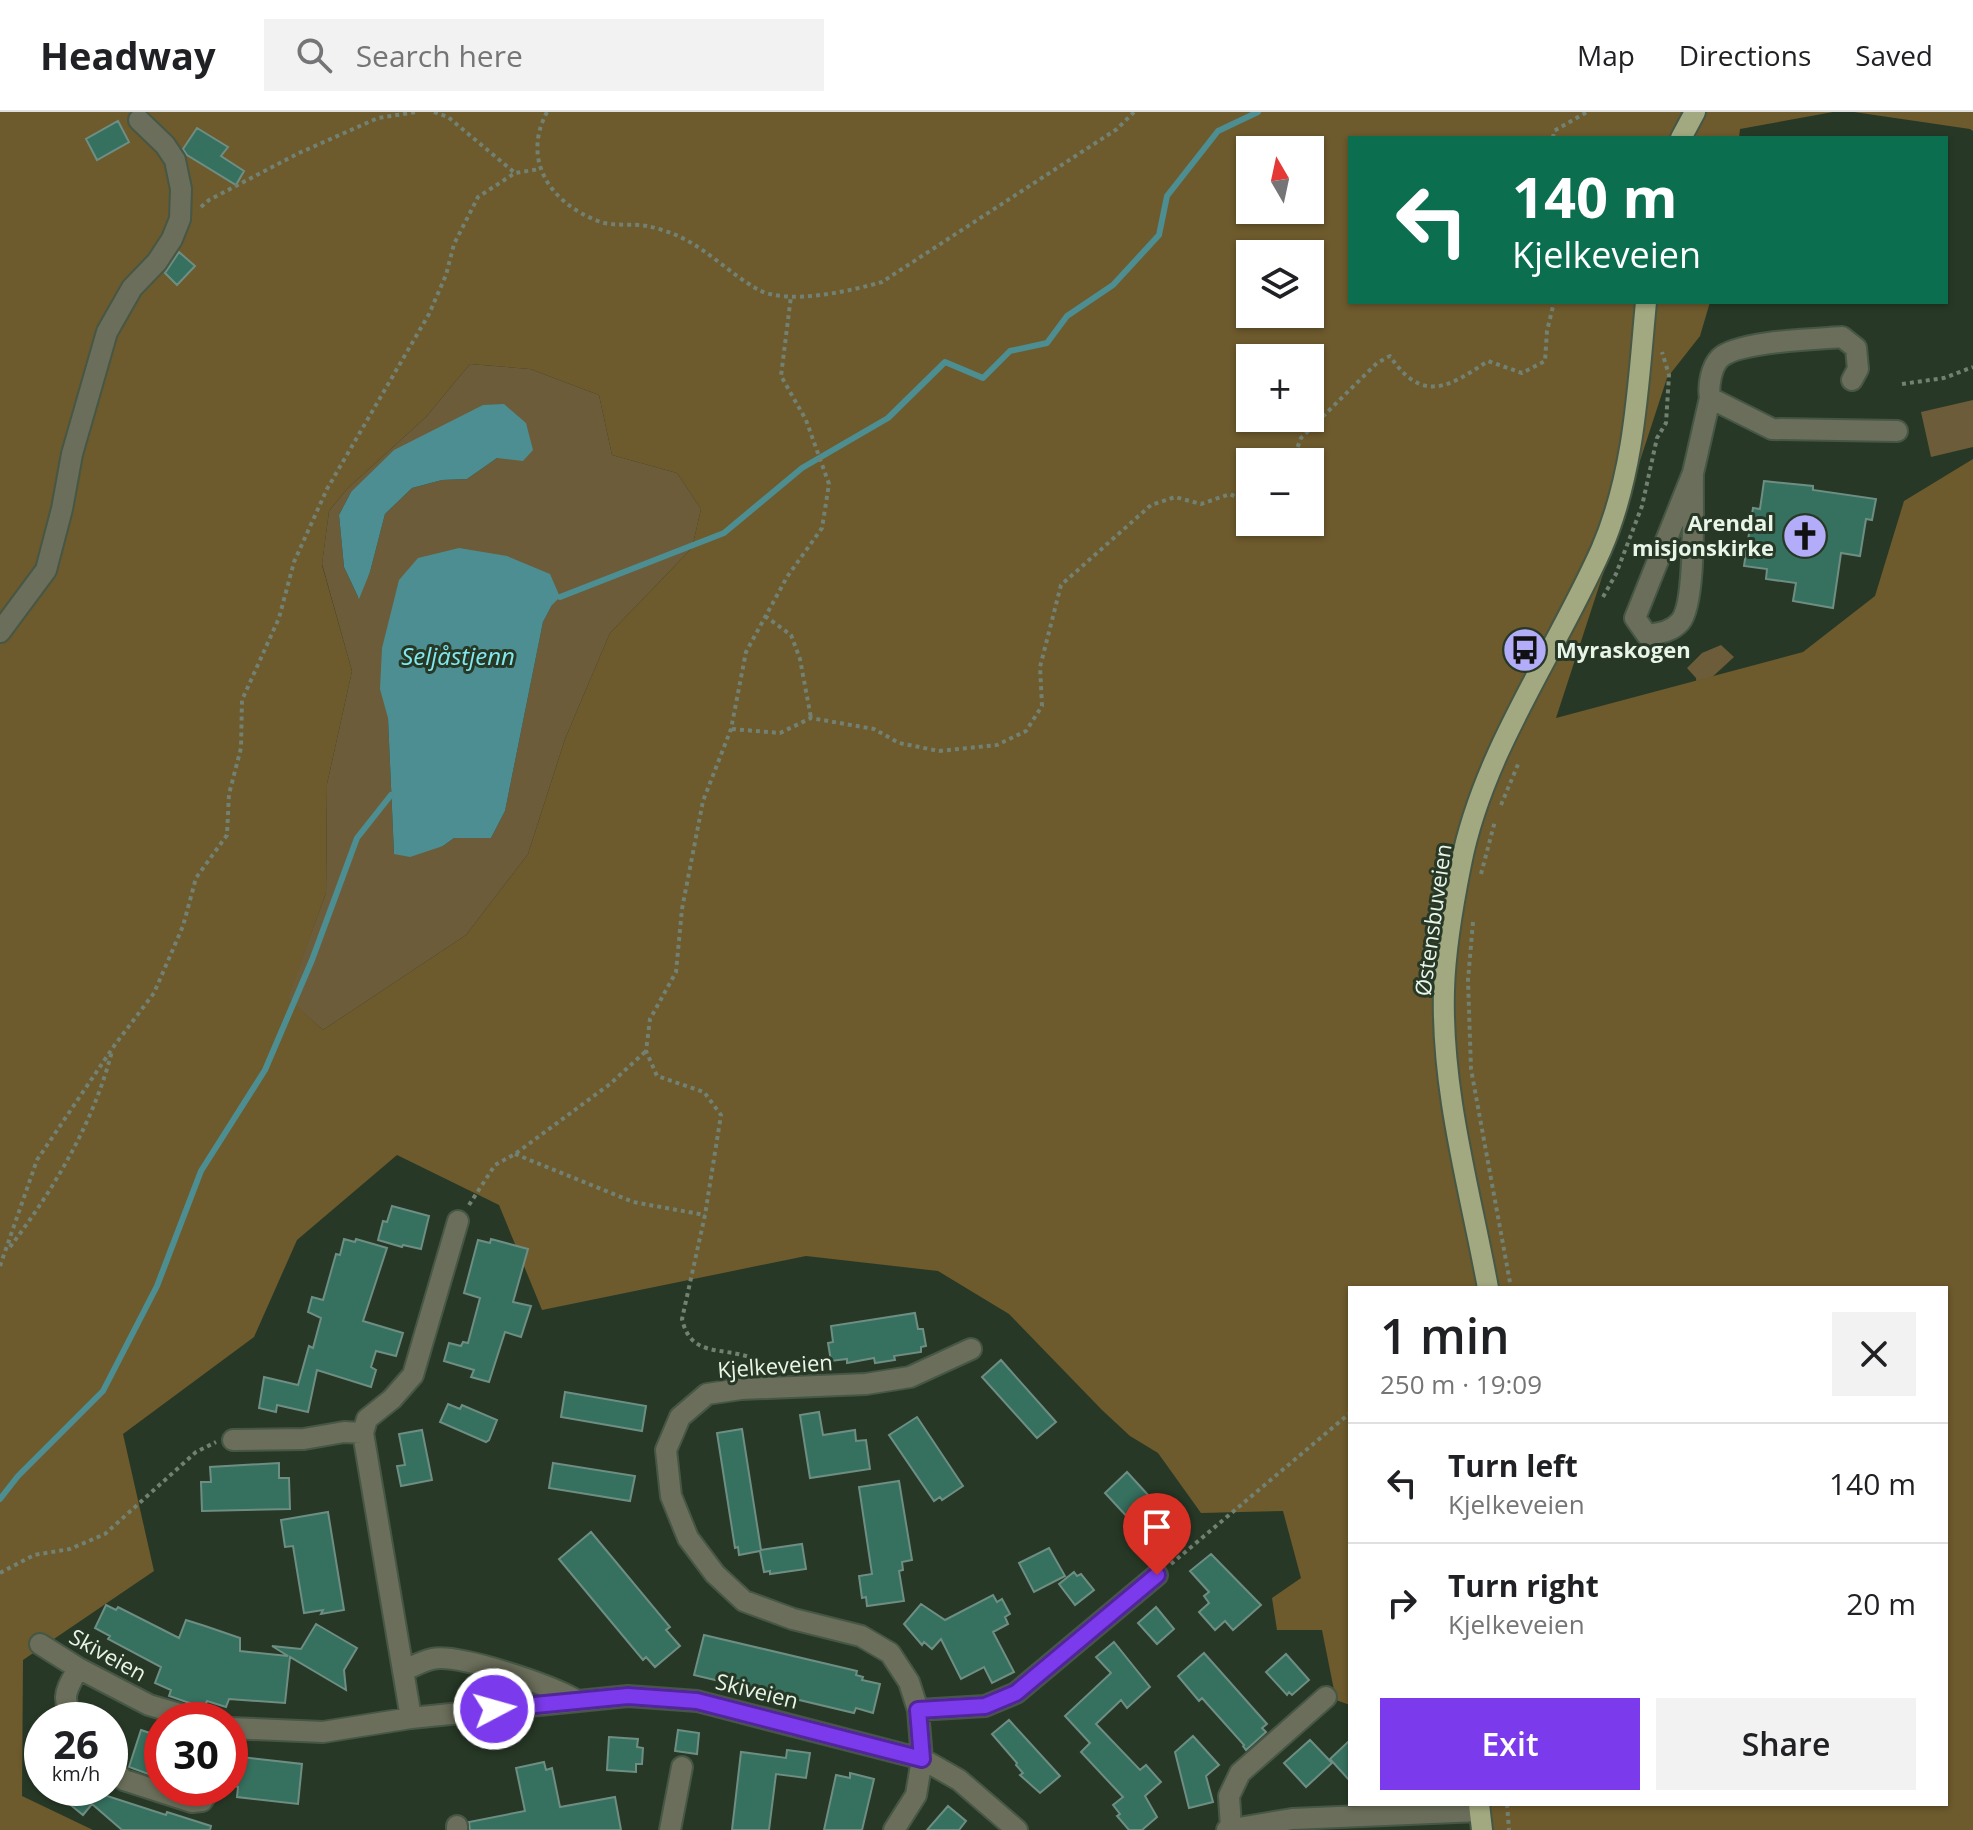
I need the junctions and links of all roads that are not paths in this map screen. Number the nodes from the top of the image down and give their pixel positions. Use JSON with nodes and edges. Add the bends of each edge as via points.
{"nodes":[{"id":1,"x":1695,"y":112,"type":"edge"},
{"id":2,"x":139,"y":120,"type":"dead end"},
{"id":3,"x":1682,"y":136,"type":"edge"},
{"id":4,"x":1646,"y":304,"type":"edge"},
{"id":5,"x":1852,"y":380,"type":"dead end"},
{"id":6,"x":1710,"y":398,"type":"junction"},
{"id":7,"x":1897,"y":431,"type":"dead end"},
{"id":8,"x":1693,"y":473,"type":"junction"},
{"id":9,"x":0,"y":632,"type":"edge"},
{"id":10,"x":458,"y":1221,"type":"road end"},
{"id":11,"x":1488,"y":1286,"type":"edge"},
{"id":12,"x":971,"y":1349,"type":"dead end"},
{"id":13,"x":363,"y":1433,"type":"junction"},
{"id":14,"x":233,"y":1440,"type":"road end"},
{"id":15,"x":1157,"y":1575,"type":"road end"},
{"id":16,"x":40,"y":1644,"type":"dead end"},
{"id":17,"x":78,"y":1668,"type":"junction"},
{"id":18,"x":403,"y":1671,"type":"junction"},
{"id":19,"x":1326,"y":1697,"type":"dead end"},
{"id":20,"x":578,"y":1701,"type":"junction"},
{"id":21,"x":66,"y":1702,"type":"edge"},
{"id":22,"x":144,"y":1702,"type":"edge"},
{"id":23,"x":918,"y":1710,"type":"junction"},
{"id":24,"x":411,"y":1718,"type":"junction"},
{"id":25,"x":248,"y":1729,"type":"edge"},
{"id":26,"x":922,"y":1759,"type":"junction"},
{"id":27,"x":682,"y":1767,"type":"dead end"},
{"id":28,"x":1480,"y":1815,"type":"edge"},
{"id":29,"x":1293,"y":1825,"type":"edge"},
{"id":30,"x":1229,"y":1829,"type":"edge"},
{"id":31,"x":670,"y":1830,"type":"edge"},
{"id":32,"x":894,"y":1830,"type":"edge"},
{"id":33,"x":1017,"y":1830,"type":"edge"}],
"edges":[{"from":1,"to":3,"type":"main road"},
{"from":2,"to":9,"type":"street","via":[[175,160],[180,219],[172,239],[132,288],[107,332],[46,570]]},
{"from":4,"to":11,"type":"main road","name":"Østensbuveien","via":[[1625,479],[1606,535],[1479,800],[1461,862],[1444,988],[1446,1047],[1456,1132]]},
{"from":5,"to":6,"type":"street","via":[[1858,369],[1856,348],[1842,337],[1742,347],[1720,358],[1708,384]]},
{"from":6,"to":7,"type":"street","via":[[1772,429]]},
{"from":6,"to":8,"type":"street"},
{"from":8,"to":8,"type":"street","via":[[1635,618],[1647,635],[1669,632],[1683,619],[1691,595]]},
{"from":10,"to":13,"type":"street","via":[[413,1375],[367,1419]]},
{"from":12,"to":23,"type":"street","name":"Kjelkeveien","via":[[910,1377],[707,1394],[680,1417],[666,1450],[671,1496],[688,1538],[715,1574],[744,1601],[861,1636],[890,1653],[909,1682]]},
{"from":13,"to":14,"type":"street"},
{"from":13,"to":18,"type":"street"},
{"from":15,"to":23,"type":"street","via":[[1016,1693],[985,1706]]},
{"from":16,"to":17,"type":"street","name":"Skiveien"},
{"from":17,"to":21,"type":"street"},
{"from":17,"to":22,"type":"street","name":"Skiveien"},
{"from":18,"to":20,"type":"street","via":[[432,1659],[454,1659]]},
{"from":18,"to":24,"type":"street"},
{"from":19,"to":30,"type":"street","via":[[1240,1773],[1229,1796]]},
{"from":20,"to":24,"type":"street","name":"Skiveien"},
{"from":20,"to":26,"type":"street","name":"Skiveien","via":[[628,1696],[697,1701]]},
{"from":23,"to":26,"type":"street","name":"Kjelkeveien"},
{"from":24,"to":25,"type":"street","name":"Skiveien","via":[[323,1732]]},
{"from":26,"to":32,"type":"street","name":"Kjelkeveien","via":[[916,1795]]},
{"from":26,"to":33,"type":"street","name":"Skiveien","via":[[959,1780]]},
{"from":27,"to":31,"type":"street"},
{"from":28,"to":29,"type":"street"},
{"from":29,"to":30,"type":"street"}]}
